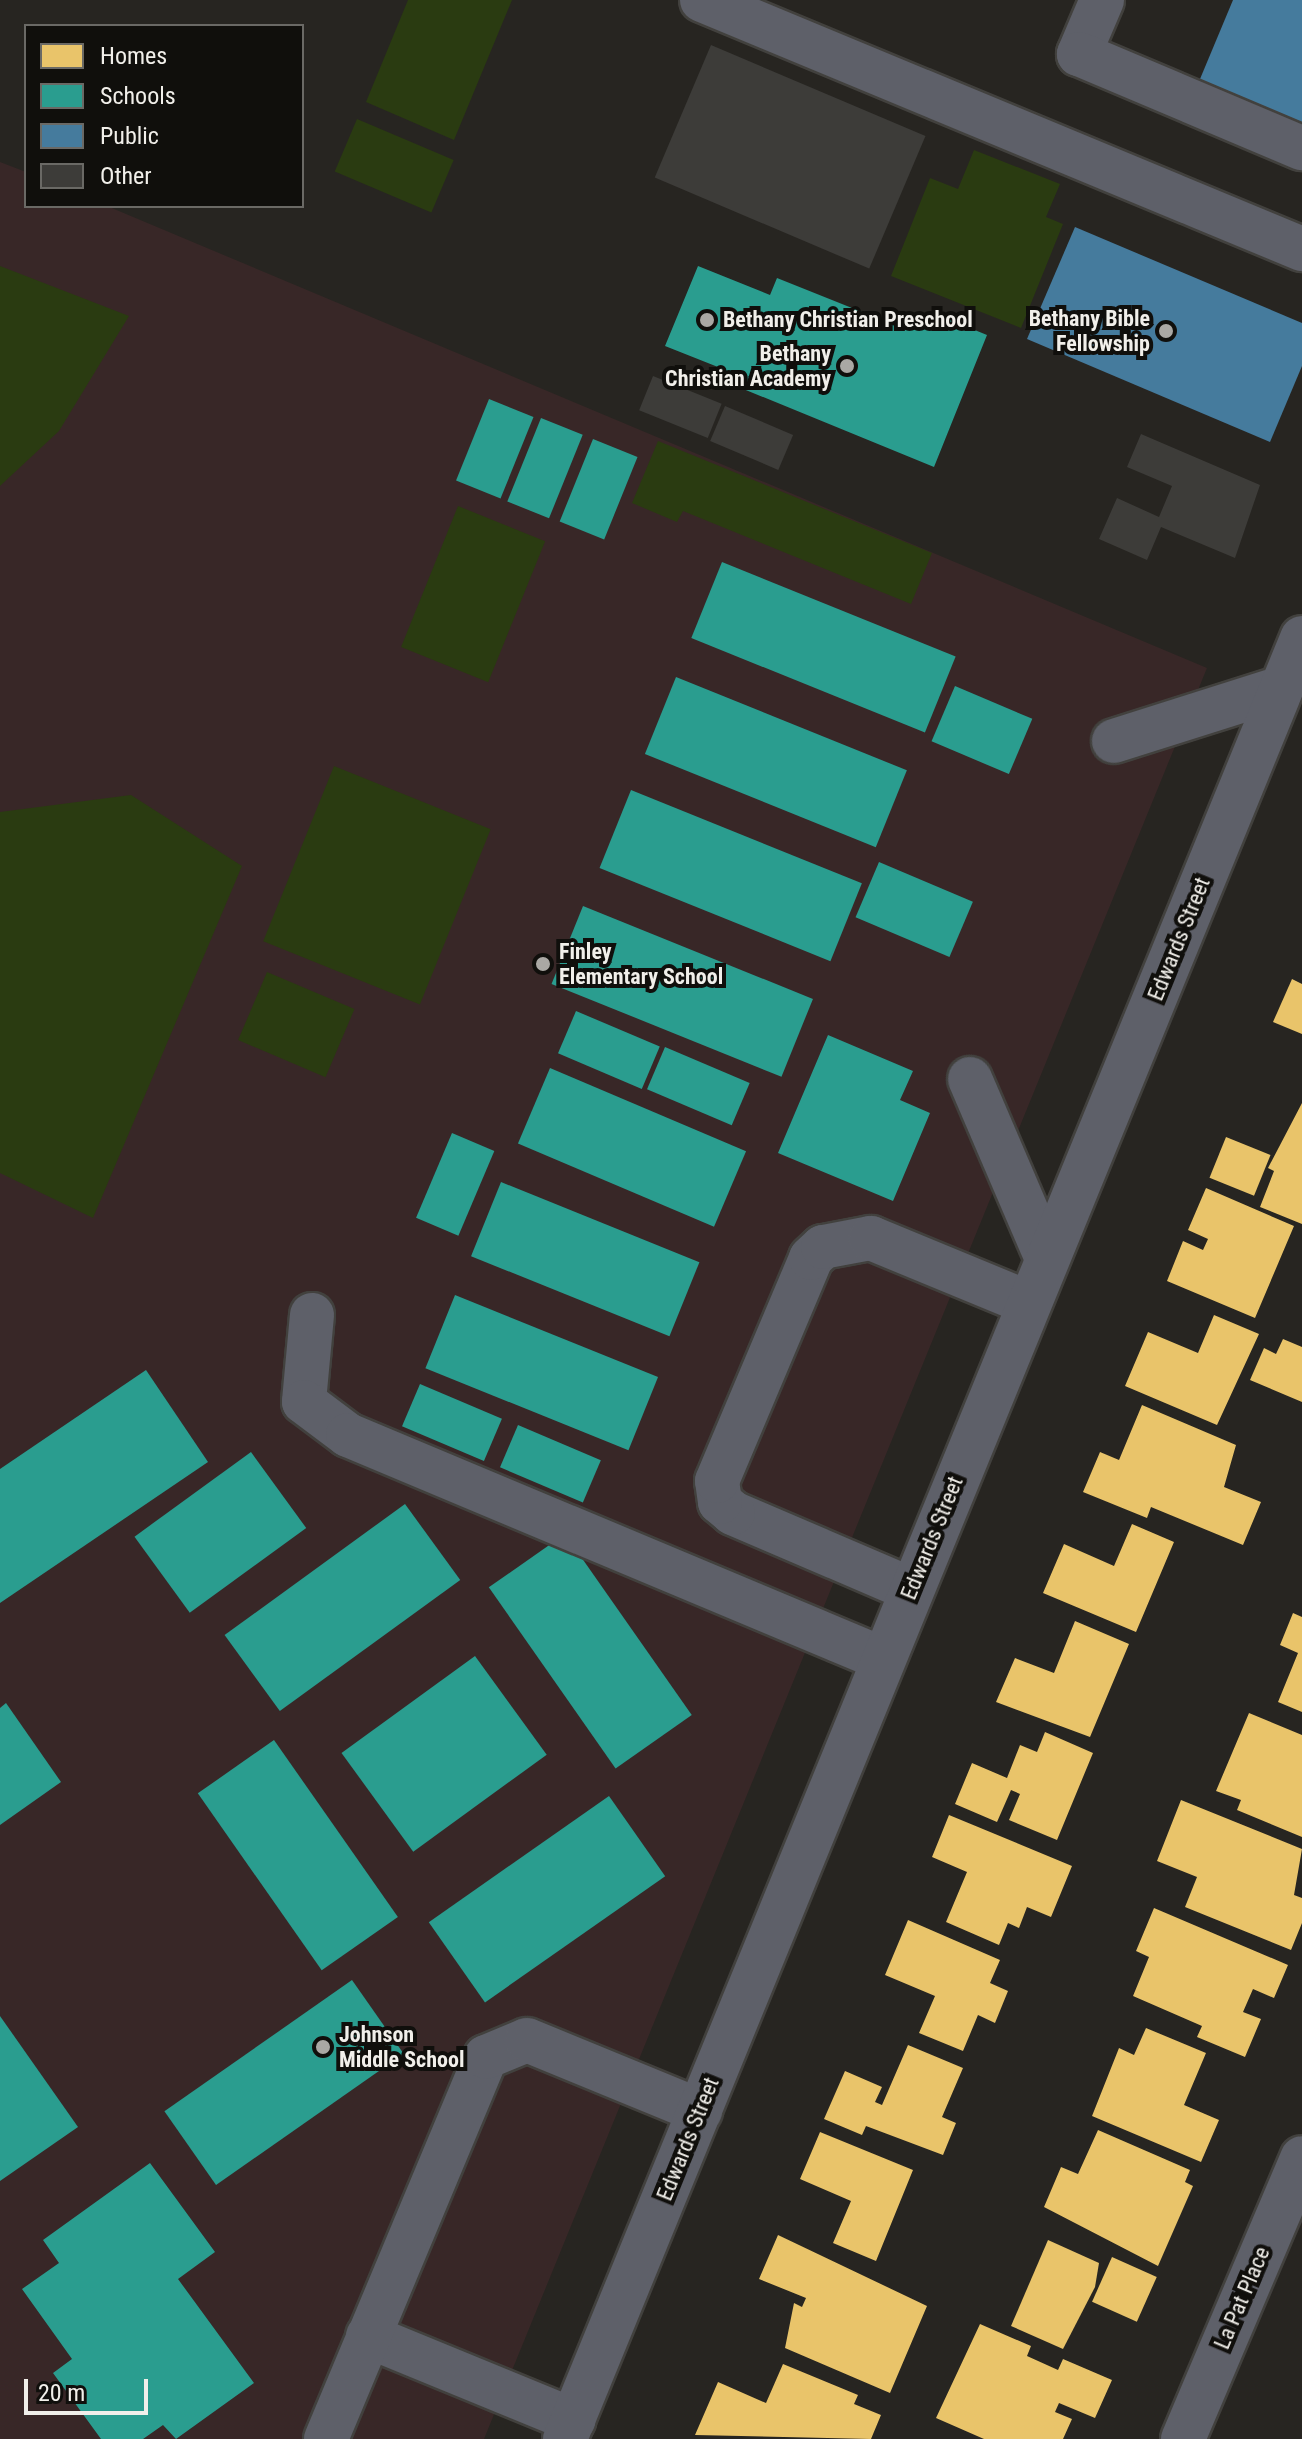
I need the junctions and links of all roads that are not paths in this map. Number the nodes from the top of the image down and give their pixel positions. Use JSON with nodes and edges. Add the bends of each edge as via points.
{"nodes":[{"id":1,"x":702,"y":0,"type":"edge"},
{"id":2,"x":1102,"y":0,"type":"edge"},
{"id":3,"x":1302,"y":148,"type":"edge"},
{"id":4,"x":1302,"y":249,"type":"edge"},
{"id":5,"x":1302,"y":638,"type":"edge"},
{"id":6,"x":1292,"y":692,"type":"edge"},
{"id":7,"x":1114,"y":741,"type":"dead end"},
{"id":8,"x":970,"y":1079,"type":"dead end"},
{"id":9,"x":1047,"y":1259,"type":"junction"},
{"id":10,"x":1029,"y":1303,"type":"junction"},
{"id":11,"x":312,"y":1315,"type":"dead end"},
{"id":12,"x":910,"y":1589,"type":"junction"},
{"id":13,"x":883,"y":1659,"type":"junction"},
{"id":14,"x":700,"y":2111,"type":"junction"},
{"id":15,"x":1302,"y":2158,"type":"edge"},
{"id":16,"x":368,"y":2336,"type":"junction"},
{"id":17,"x":569,"y":2429,"type":"edge"},
{"id":18,"x":326,"y":2439,"type":"edge"},
{"id":19,"x":1183,"y":2439,"type":"edge"}],
"edges":[{"from":1,"to":4,"type":"street"},
{"from":2,"to":3,"type":"street","via":[[1079,54]]},
{"from":5,"to":6,"type":"street","name":"Edwards Street"},
{"from":6,"to":7,"type":"street"},
{"from":6,"to":9,"type":"street","name":"Edwards Street"},
{"from":8,"to":9,"type":"street"},
{"from":9,"to":10,"type":"street","name":"Edwards Street"},
{"from":10,"to":12,"type":"street","name":"Edwards Street"},
{"from":10,"to":12,"type":"street","via":[[871,1238],[823,1247],[811,1258],[717,1481],[720,1502],[733,1513]]},
{"from":11,"to":13,"type":"street","via":[[304,1402],[348,1435]]},
{"from":12,"to":13,"type":"street","name":"Edwards Street"},
{"from":13,"to":14,"type":"street","name":"Edwards Street"},
{"from":14,"to":16,"type":"street","via":[[527,2040],[486,2057]]},
{"from":14,"to":17,"type":"street","name":"Edwards Street"},
{"from":15,"to":19,"type":"street","name":"La Pat Place"},
{"from":16,"to":17,"type":"street"},
{"from":16,"to":18,"type":"street"}]}
